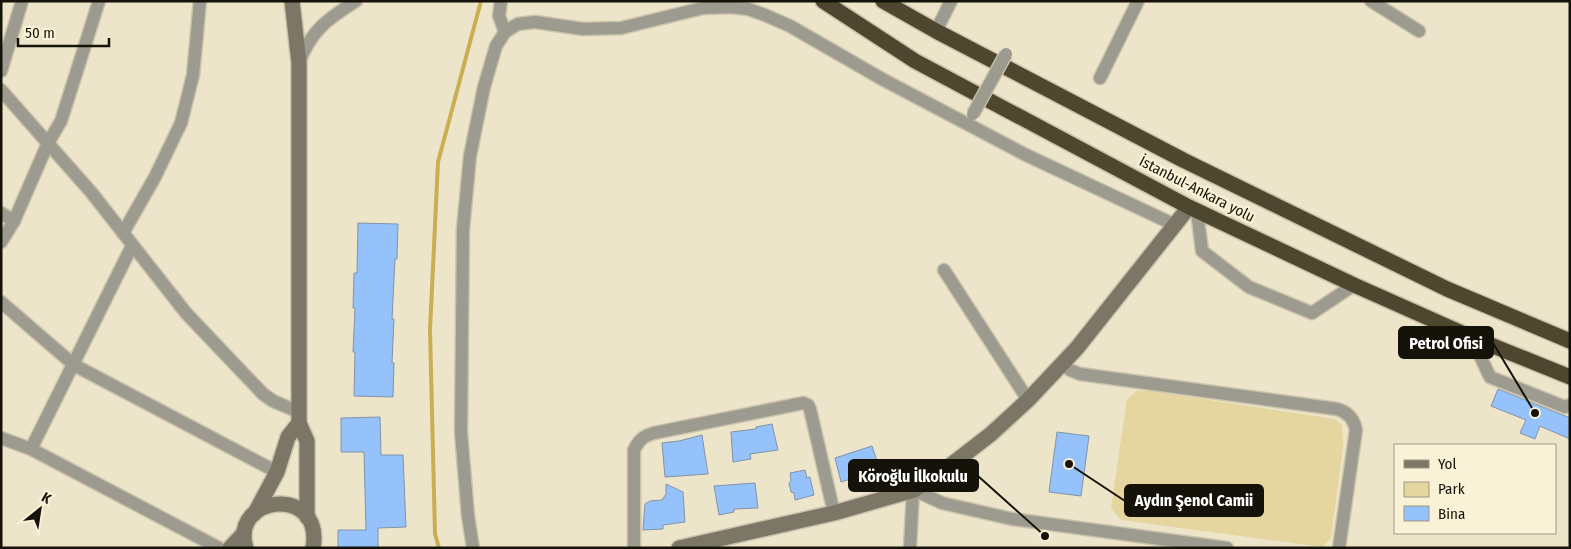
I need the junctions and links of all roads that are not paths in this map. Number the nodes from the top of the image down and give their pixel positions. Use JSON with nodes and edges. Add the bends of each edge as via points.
{"nodes":[{"id":1,"x":22,"y":1,"type":"edge"},
{"id":2,"x":99,"y":1,"type":"edge"},
{"id":3,"x":200,"y":1,"type":"edge"},
{"id":4,"x":292,"y":1,"type":"edge"},
{"id":5,"x":356,"y":1,"type":"edge"},
{"id":6,"x":501,"y":1,"type":"edge"},
{"id":7,"x":824,"y":1,"type":"edge"},
{"id":8,"x":883,"y":1,"type":"edge"},
{"id":9,"x":951,"y":1,"type":"edge"},
{"id":10,"x":1138,"y":1,"type":"edge"},
{"id":11,"x":1371,"y":1,"type":"edge"},
{"id":12,"x":936,"y":31,"type":"junction"},
{"id":13,"x":1419,"y":31,"type":"dead end"},
{"id":14,"x":505,"y":32,"type":"junction"},
{"id":15,"x":1006,"y":54,"type":"dead end"},
{"id":16,"x":299,"y":63,"type":"junction"},
{"id":17,"x":1,"y":70,"type":"edge"},
{"id":18,"x":1100,"y":78,"type":"dead end"},
{"id":19,"x":1,"y":90,"type":"edge"},
{"id":20,"x":973,"y":114,"type":"dead end"},
{"id":21,"x":48,"y":143,"type":"junction"},
{"id":22,"x":1193,"y":209,"type":"junction"},
{"id":23,"x":1,"y":213,"type":"edge"},
{"id":24,"x":14,"y":221,"type":"junction"},
{"id":25,"x":1175,"y":225,"type":"junction"},
{"id":26,"x":123,"y":233,"type":"junction"},
{"id":27,"x":1,"y":242,"type":"edge"},
{"id":28,"x":132,"y":246,"type":"junction"},
{"id":29,"x":944,"y":270,"type":"dead end"},
{"id":30,"x":1354,"y":285,"type":"junction"},
{"id":31,"x":1,"y":302,"type":"edge"},
{"id":32,"x":1471,"y":337,"type":"junction"},
{"id":33,"x":1570,"y":341,"type":"edge"},
{"id":34,"x":1062,"y":364,"type":"junction"},
{"id":35,"x":74,"y":365,"type":"junction"},
{"id":36,"x":1570,"y":378,"type":"edge"},
{"id":37,"x":1028,"y":400,"type":"junction"},
{"id":38,"x":1570,"y":405,"type":"edge"},
{"id":39,"x":299,"y":417,"type":"junction"},
{"id":40,"x":1,"y":438,"type":"edge"},
{"id":41,"x":31,"y":449,"type":"junction"},
{"id":42,"x":277,"y":472,"type":"junction"},
{"id":43,"x":913,"y":490,"type":"junction"},
{"id":44,"x":255,"y":513,"type":"junction"},
{"id":45,"x":834,"y":513,"type":"junction"},
{"id":46,"x":307,"y":517,"type":"junction"},
{"id":47,"x":245,"y":540,"type":"edge"},
{"id":48,"x":1187,"y":545,"type":"edge"},
{"id":49,"x":219,"y":548,"type":"edge"},
{"id":50,"x":230,"y":548,"type":"edge"},
{"id":51,"x":313,"y":548,"type":"edge"},
{"id":52,"x":473,"y":548,"type":"edge"},
{"id":53,"x":634,"y":548,"type":"edge"},
{"id":54,"x":679,"y":548,"type":"edge"},
{"id":55,"x":910,"y":548,"type":"edge"},
{"id":56,"x":1227,"y":548,"type":"edge"},
{"id":57,"x":1339,"y":548,"type":"edge"}],
"edges":[{"from":1,"to":17,"type":"street"},
{"from":2,"to":21,"type":"street","via":[[61,121]]},
{"from":3,"to":26,"type":"street","via":[[192,75],[181,123]]},
{"from":4,"to":16,"type":"main road"},
{"from":5,"to":16,"type":"street","via":[[331,17],[304,48]]},
{"from":6,"to":14,"type":"street","via":[[500,16]]},
{"from":7,"to":22,"type":"highway","name":"İstanbul-Ankara yolu","via":[[915,61]]},
{"from":8,"to":12,"type":"highway","name":"İstanbul-Ankara yolu"},
{"from":9,"to":12,"type":"street"},
{"from":10,"to":18,"type":"street"},
{"from":11,"to":13,"type":"street"},
{"from":12,"to":33,"type":"highway","name":"İstanbul-Ankara yolu","via":[[1200,169],[1446,289]]},
{"from":14,"to":25,"type":"street","via":[[518,24],[535,22],[583,29],[620,28],[703,8],[748,9],[790,26],[1024,154]]},
{"from":14,"to":52,"type":"street","via":[[496,46],[484,88],[470,156],[463,228],[461,432]]},
{"from":15,"to":20,"type":"street","bridge":true},
{"from":16,"to":39,"type":"main road"},
{"from":19,"to":21,"type":"street"},
{"from":21,"to":24,"type":"street"},
{"from":21,"to":26,"type":"street"},
{"from":22,"to":25,"type":"main road"},
{"from":22,"to":30,"type":"highway","name":"İstanbul-Ankara yolu"},
{"from":22,"to":30,"type":"street","via":[[1202,251],[1249,287],[1312,313]]},
{"from":23,"to":24,"type":"street"},
{"from":24,"to":27,"type":"street"},
{"from":25,"to":34,"type":"main road"},
{"from":26,"to":28,"type":"street"},
{"from":28,"to":35,"type":"street"},
{"from":28,"to":39,"type":"street","via":[[186,313],[254,385]]},
{"from":29,"to":37,"type":"street"},
{"from":30,"to":32,"type":"highway","name":"İstanbul-Ankara yolu"},
{"from":31,"to":35,"type":"street"},
{"from":32,"to":36,"type":"highway","name":"İstanbul-Ankara yolu"},
{"from":32,"to":38,"type":"street","via":[[1490,377],[1565,407]]},
{"from":34,"to":37,"type":"main road"},
{"from":34,"to":57,"type":"street","via":[[1080,374],[1346,412],[1353,419],[1356,430]]},
{"from":35,"to":41,"type":"street"},
{"from":35,"to":42,"type":"street"},
{"from":37,"to":43,"type":"main road","via":[[991,434]]},
{"from":39,"to":42,"type":"main road","via":[[288,437]]},
{"from":39,"to":46,"type":"main road","via":[[307,441]]},
{"from":40,"to":41,"type":"street"},
{"from":41,"to":49,"type":"street"},
{"from":42,"to":44,"type":"main road"},
{"from":43,"to":45,"type":"main road"},
{"from":43,"to":48,"type":"street","via":[[942,503],[1012,520]]},
{"from":43,"to":55,"type":"street"},
{"from":44,"to":46,"type":"main road","via":[[276,503],[288,504]]},
{"from":44,"to":47,"type":"main road","via":[[248,522]]},
{"from":45,"to":53,"type":"street","via":[[810,410],[803,403],[654,433],[639,440],[634,450]]},
{"from":45,"to":54,"type":"main road"},
{"from":46,"to":51,"type":"main road","via":[[313,527]]},
{"from":47,"to":50,"type":"main road"},
{"from":48,"to":56,"type":"street"}]}
